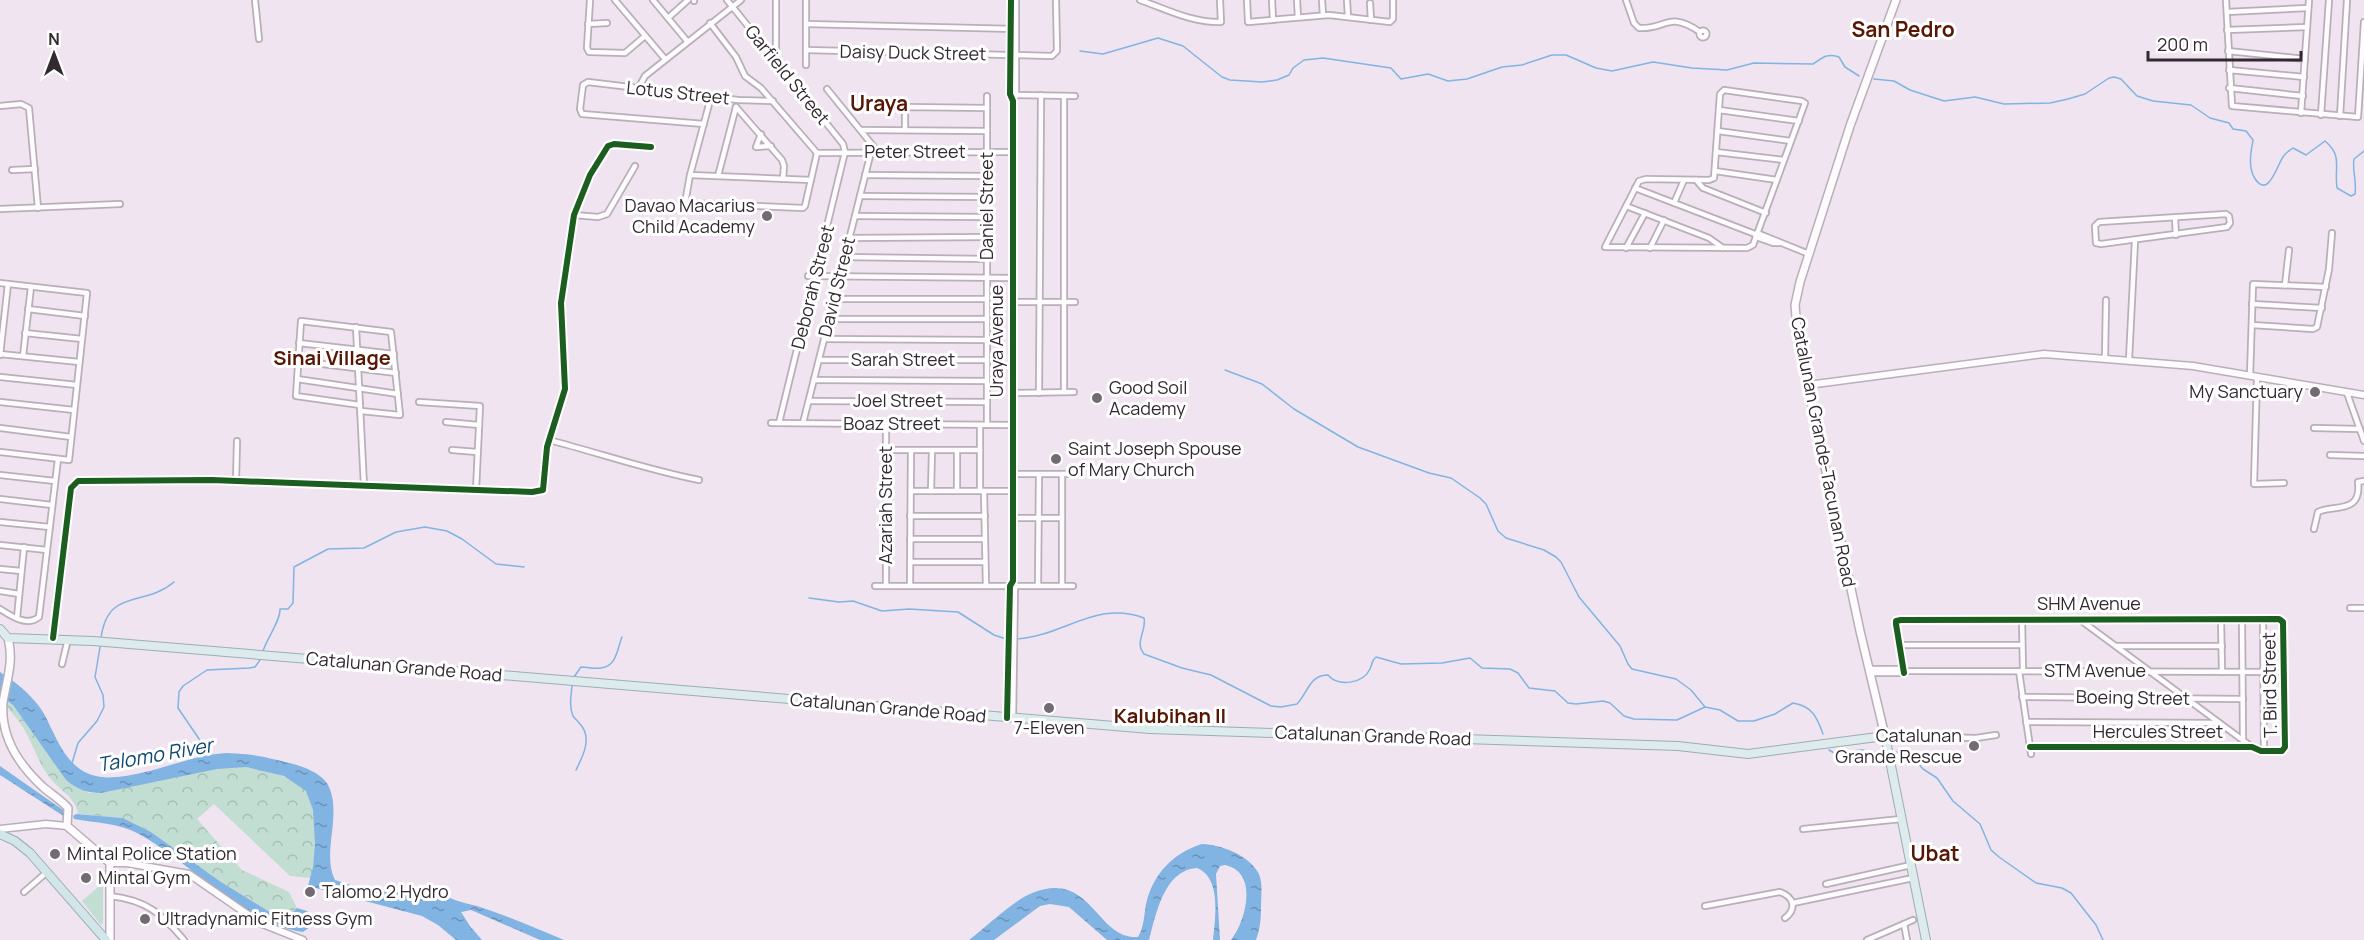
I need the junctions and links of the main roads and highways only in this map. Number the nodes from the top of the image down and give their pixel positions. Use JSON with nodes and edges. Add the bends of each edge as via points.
{"nodes":[{"id":1,"x":1896,"y":0,"type":"edge"},
{"id":2,"x":0,"y":629,"type":"edge"},
{"id":3,"x":8,"y":638,"type":"junction"},
{"id":4,"x":1885,"y":736,"type":"junction"},
{"id":5,"x":0,"y":834,"type":"edge"},
{"id":6,"x":108,"y":940,"type":"edge"},
{"id":7,"x":1926,"y":940,"type":"edge"}],
"edges":[{"from":1,"to":4,"type":"main road","name":"Catalunan Grande-Tacunan Road","via":[[1850,126],[1795,305],[1798,340]]},
{"from":2,"to":3,"type":"main road"},
{"from":3,"to":4,"type":"main road","name":"Catalunan Grande Road","via":[[68,639],[1173,730],[1678,746],[1742,754]]},
{"from":3,"to":6,"type":"main road","via":[[10,672],[2,728],[33,777],[66,805],[67,826],[110,863]]},
{"from":4,"to":7,"type":"main road"},
{"from":5,"to":6,"type":"highway","via":[[15,841],[47,872]]}]}
